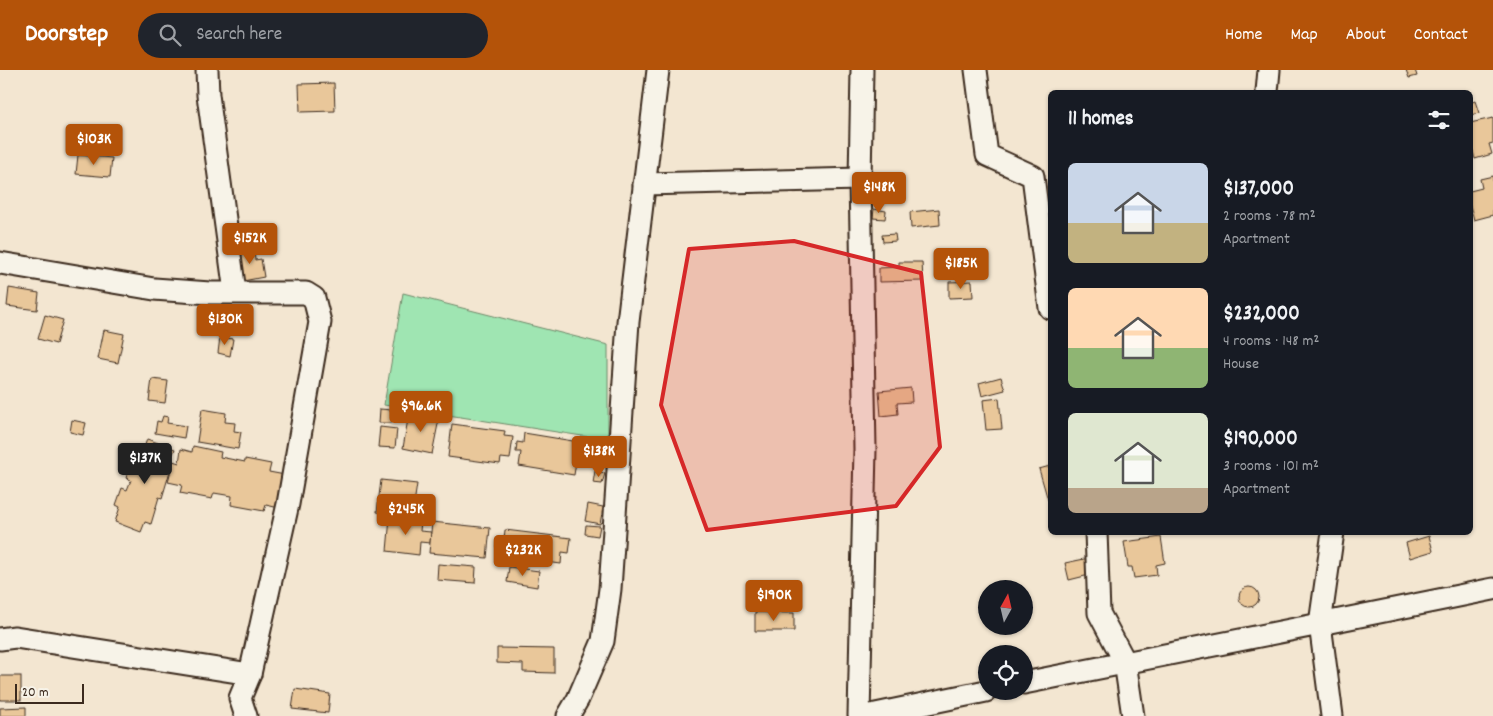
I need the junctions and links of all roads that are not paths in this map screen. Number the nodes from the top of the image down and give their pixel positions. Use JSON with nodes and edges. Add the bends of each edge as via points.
{"nodes":[{"id":1,"x":207,"y":70,"type":"edge"},
{"id":2,"x":658,"y":70,"type":"edge"},
{"id":3,"x":862,"y":70,"type":"edge"},
{"id":4,"x":976,"y":70,"type":"edge"},
{"id":5,"x":1269,"y":70,"type":"edge"},
{"id":6,"x":1267,"y":90,"type":"edge"},
{"id":7,"x":860,"y":178,"type":"junction"},
{"id":8,"x":644,"y":184,"type":"junction"},
{"id":9,"x":0,"y":263,"type":"edge"},
{"id":10,"x":234,"y":292,"type":"junction"},
{"id":11,"x":1048,"y":292,"type":"edge"},
{"id":12,"x":1096,"y":535,"type":"edge"},
{"id":13,"x":1333,"y":535,"type":"edge"},
{"id":14,"x":1493,"y":589,"type":"edge"},
{"id":15,"x":1320,"y":624,"type":"junction"},
{"id":16,"x":0,"y":639,"type":"edge"},
{"id":17,"x":1125,"y":662,"type":"junction"},
{"id":18,"x":250,"y":674,"type":"junction"},
{"id":19,"x":1033,"y":681,"type":"edge"},
{"id":20,"x":978,"y":693,"type":"edge"},
{"id":21,"x":246,"y":716,"type":"edge"},
{"id":22,"x":568,"y":716,"type":"edge"},
{"id":23,"x":859,"y":716,"type":"edge"},
{"id":24,"x":866,"y":716,"type":"edge"},
{"id":25,"x":1132,"y":716,"type":"edge"},
{"id":26,"x":1332,"y":716,"type":"edge"}],
"edges":[{"from":1,"to":10,"type":"street"},
{"from":2,"to":8,"type":"street"},
{"from":3,"to":7,"type":"street"},
{"from":4,"to":11,"type":"street","via":[[987,155],[1033,176]]},
{"from":5,"to":6,"type":"street"},
{"from":7,"to":8,"type":"street"},
{"from":7,"to":23,"type":"street","via":[[865,449]]},
{"from":8,"to":22,"type":"street","via":[[628,322],[610,589],[603,641]]},
{"from":9,"to":10,"type":"street","via":[[154,289]]},
{"from":10,"to":18,"type":"street","via":[[306,293],[314,298],[320,322],[288,504]]},
{"from":12,"to":17,"type":"street","via":[[1099,613]]},
{"from":13,"to":15,"type":"street"},
{"from":14,"to":15,"type":"street"},
{"from":15,"to":17,"type":"street"},
{"from":15,"to":26,"type":"street"},
{"from":16,"to":18,"type":"street","via":[[15,637]]},
{"from":17,"to":19,"type":"street"},
{"from":17,"to":25,"type":"street"},
{"from":18,"to":21,"type":"street","via":[[240,698]]},
{"from":20,"to":24,"type":"street"}]}
